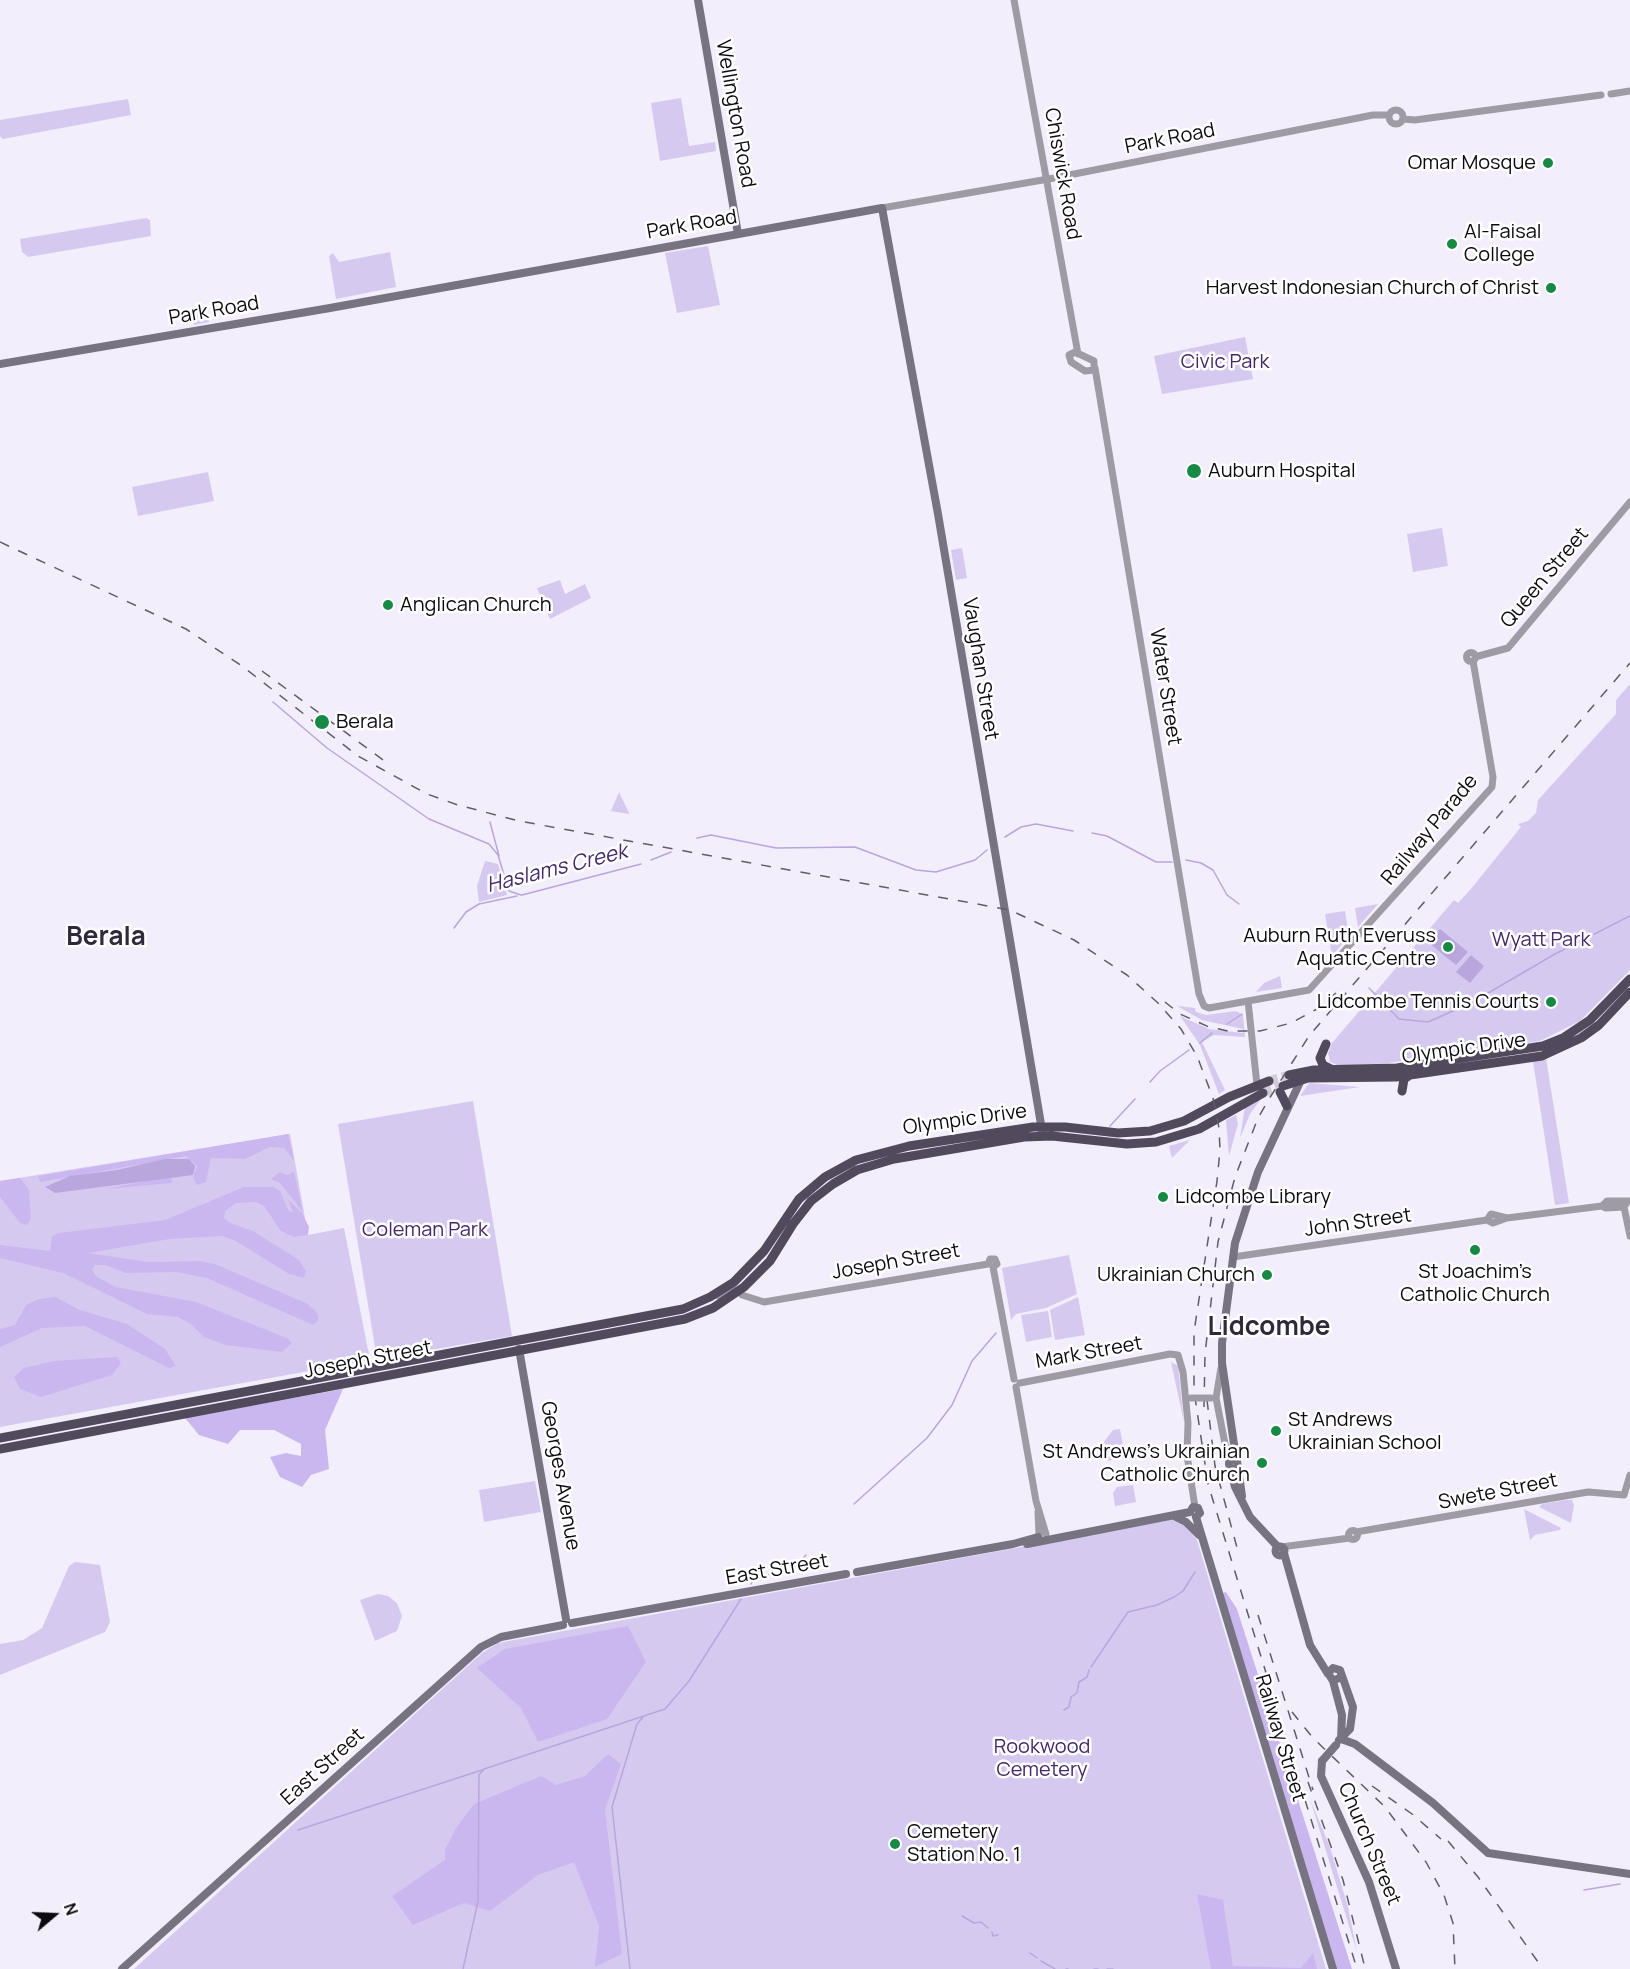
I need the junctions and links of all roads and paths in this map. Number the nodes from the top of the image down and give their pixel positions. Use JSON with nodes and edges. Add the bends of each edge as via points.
{"nodes":[{"id":1,"x":698,"y":0,"type":"edge"},
{"id":2,"x":1014,"y":0,"type":"edge"},
{"id":3,"x":1630,"y":91,"type":"edge"},
{"id":4,"x":1046,"y":179,"type":"junction"},
{"id":5,"x":882,"y":208,"type":"junction"},
{"id":6,"x":738,"y":234,"type":"junction"},
{"id":7,"x":1078,"y":354,"type":"junction"},
{"id":8,"x":0,"y":364,"type":"edge"},
{"id":9,"x":1095,"y":368,"type":"junction"},
{"id":10,"x":1630,"y":502,"type":"edge"},
{"id":11,"x":1485,"y":655,"type":"junction"},
{"id":12,"x":1474,"y":659,"type":"joint"},
{"id":13,"x":1474,"y":669,"type":"junction"},
{"id":14,"x":1630,"y":979,"type":"edge"},
{"id":15,"x":1630,"y":992,"type":"edge"},
{"id":16,"x":1248,"y":1001,"type":"junction"},
{"id":17,"x":1326,"y":1044,"type":"dead end"},
{"id":18,"x":1333,"y":1069,"type":"junction"},
{"id":19,"x":1307,"y":1070,"type":"junction"},
{"id":20,"x":1290,"y":1075,"type":"tunnel mouth"},
{"id":21,"x":1410,"y":1075,"type":"junction"},
{"id":22,"x":1316,"y":1078,"type":"junction"},
{"id":23,"x":1301,"y":1080,"type":"junction"},
{"id":24,"x":1269,"y":1081,"type":"tunnel mouth"},
{"id":25,"x":1260,"y":1089,"type":"junction"},
{"id":26,"x":1402,"y":1091,"type":"dead end"},
{"id":27,"x":1287,"y":1106,"type":"junction"},
{"id":28,"x":1042,"y":1132,"type":"junction"},
{"id":29,"x":928,"y":1148,"type":"junction"},
{"id":30,"x":1627,"y":1204,"type":"edge"},
{"id":31,"x":1630,"y":1236,"type":"edge"},
{"id":32,"x":1233,"y":1257,"type":"junction"},
{"id":33,"x":740,"y":1294,"type":"junction"},
{"id":34,"x":715,"y":1295,"type":"junction"},
{"id":35,"x":1225,"y":1323,"type":"junction"},
{"id":36,"x":517,"y":1339,"type":"junction"},
{"id":37,"x":519,"y":1350,"type":"junction"},
{"id":38,"x":1167,"y":1356,"type":"junction"},
{"id":39,"x":1223,"y":1366,"type":"junction"},
{"id":40,"x":1183,"y":1372,"type":"junction"},
{"id":41,"x":1017,"y":1383,"type":"junction"},
{"id":42,"x":1218,"y":1386,"type":"junction"},
{"id":43,"x":1189,"y":1398,"type":"junction"},
{"id":44,"x":1213,"y":1398,"type":"junction"},
{"id":45,"x":1229,"y":1405,"type":"junction"},
{"id":46,"x":0,"y":1438,"type":"edge"},
{"id":47,"x":1234,"y":1443,"type":"junction"},
{"id":48,"x":0,"y":1449,"type":"edge"},
{"id":49,"x":1230,"y":1460,"type":"junction"},
{"id":50,"x":1630,"y":1475,"type":"edge"},
{"id":51,"x":1243,"y":1501,"type":"junction"},
{"id":52,"x":1194,"y":1512,"type":"junction"},
{"id":53,"x":1172,"y":1516,"type":"junction"},
{"id":54,"x":1043,"y":1538,"type":"junction"},
{"id":55,"x":1203,"y":1544,"type":"junction"},
{"id":56,"x":1280,"y":1551,"type":"junction"},
{"id":57,"x":567,"y":1622,"type":"junction"},
{"id":58,"x":1334,"y":1675,"type":"junction"},
{"id":59,"x":1354,"y":1713,"type":"junction"},
{"id":60,"x":1338,"y":1742,"type":"junction"},
{"id":61,"x":1357,"y":1746,"type":"junction"},
{"id":62,"x":1376,"y":1760,"type":"junction"},
{"id":63,"x":1630,"y":1874,"type":"edge"},
{"id":64,"x":122,"y":1969,"type":"edge"},
{"id":65,"x":1333,"y":1969,"type":"edge"},
{"id":66,"x":1396,"y":1969,"type":"edge"}],
"edges":[{"from":1,"to":6,"type":"main road","name":"Wellington Road"},
{"from":2,"to":4,"type":"street","name":"Chiswick Road"},
{"from":3,"to":4,"type":"street","name":"Park Road","via":[[1611,94],[1606,89],[1601,95],[1424,119],[1403,119],[1398,110],[1391,111],[1388,115]]},
{"from":4,"to":5,"type":"street","name":"Park Road"},
{"from":4,"to":7,"type":"street","name":"Chiswick Road"},
{"from":5,"to":6,"type":"main road","name":"Park Road"},
{"from":5,"to":28,"type":"main road","name":"Vaughan Street"},
{"from":6,"to":8,"type":"main road","name":"Park Road"},
{"from":7,"to":9,"type":"street","via":[[1094,361]]},
{"from":7,"to":9,"type":"street","name":"Chiswick Road","via":[[1070,353],[1072,364],[1087,372]]},
{"from":9,"to":16,"type":"street","name":"Water Street","via":[[1201,1001],[1209,1008]]},
{"from":10,"to":11,"type":"street","name":"Queen Street","via":[[1508,648]]},
{"from":11,"to":12,"type":"street","name":"Queen Street"},
{"from":11,"to":13,"type":"street"},
{"from":12,"to":13,"type":"street","name":"Railway Parade"},
{"from":13,"to":16,"type":"street","name":"Railway Parade","via":[[1492,788],[1309,990]]},
{"from":14,"to":18,"type":"highway","name":"Olympic Drive","via":[[1590,1020],[1543,1046],[1397,1068]]},
{"from":15,"to":21,"type":"highway","name":"Olympic Drive","via":[[1581,1038],[1542,1056]]},
{"from":16,"to":25,"type":"street"},
{"from":17,"to":18,"type":"highway","via":[[1321,1063]]},
{"from":18,"to":19,"type":"highway","name":"Olympic Drive"},
{"from":19,"to":20,"type":"highway","name":"Olympic Drive"},
{"from":19,"to":22,"type":"highway"},
{"from":19,"to":23,"type":"highway"},
{"from":21,"to":22,"type":"highway","name":"Olympic Drive"},
{"from":21,"to":26,"type":"highway","via":[[1404,1079]]},
{"from":22,"to":23,"type":"highway","name":"Olympic Drive"},
{"from":23,"to":27,"type":"main road"},
{"from":23,"to":27,"type":"highway","name":"Olympic Drive","via":[[1281,1089]]},
{"from":24,"to":25,"type":"highway","name":"Olympic Drive"},
{"from":25,"to":28,"type":"highway","name":"Olympic Drive","via":[[1156,1130]]},
{"from":27,"to":32,"type":"main road","via":[[1258,1172]]},
{"from":28,"to":29,"type":"highway","name":"Olympic Drive"},
{"from":29,"to":33,"type":"highway","name":"Olympic Drive","via":[[867,1167],[833,1184],[804,1210],[770,1261]]},
{"from":29,"to":34,"type":"highway","name":"Olympic Drive","via":[[868,1156],[825,1177],[792,1206],[750,1267]]},
{"from":30,"to":31,"type":"street"},
{"from":30,"to":32,"type":"street","name":"John Street","via":[[1624,1200],[1605,1201],[1602,1206]]},
{"from":32,"to":35,"type":"main road"},
{"from":33,"to":34,"type":"street","name":"Joseph Street","via":[[732,1290]]},
{"from":33,"to":37,"type":"highway","name":"Joseph Street","via":[[685,1319]]},
{"from":33,"to":41,"type":"street","name":"Joseph Street","via":[[756,1304],[991,1265]]},
{"from":34,"to":36,"type":"highway","name":"Joseph Street","via":[[683,1309]]},
{"from":35,"to":39,"type":"main road"},
{"from":35,"to":42,"type":"street"},
{"from":35,"to":45,"type":"main road"},
{"from":36,"to":37,"type":"highway","name":"Georges Avenue"},
{"from":36,"to":46,"type":"highway","name":"Joseph Street"},
{"from":37,"to":48,"type":"highway","name":"Joseph Street"},
{"from":37,"to":57,"type":"main road","name":"Georges Avenue"},
{"from":38,"to":40,"type":"street","via":[[1177,1361]]},
{"from":38,"to":40,"type":"street","name":"Railway Street","via":[[1176,1354]]},
{"from":38,"to":41,"type":"street","name":"Mark Street"},
{"from":39,"to":42,"type":"street"},
{"from":39,"to":45,"type":"main road"},
{"from":40,"to":43,"type":"street","name":"Railway Street"},
{"from":41,"to":54,"type":"street"},
{"from":42,"to":44,"type":"street"},
{"from":43,"to":44,"type":"street","bridge":true},
{"from":43,"to":52,"type":"street","name":"Railway Street","via":[[1187,1455]]},
{"from":44,"to":49,"type":"street"},
{"from":45,"to":47,"type":"main road"},
{"from":47,"to":49,"type":"main road"},
{"from":47,"to":51,"type":"main road"},
{"from":49,"to":51,"type":"main road"},
{"from":50,"to":56,"type":"street","name":"Swete Street","via":[[1626,1493],[1621,1495],[1588,1492]]},
{"from":51,"to":56,"type":"main road"},
{"from":52,"to":53,"type":"main road","name":"East Street"},
{"from":52,"to":55,"type":"main road","name":"Railway Street"},
{"from":53,"to":54,"type":"main road","name":"East Street"},
{"from":53,"to":55,"type":"main road","via":[[1190,1525]]},
{"from":54,"to":57,"type":"main road","name":"East Street","via":[[857,1572],[853,1578],[846,1574]]},
{"from":55,"to":65,"type":"main road","name":"Railway Street"},
{"from":56,"to":58,"type":"main road","via":[[1313,1653]]},
{"from":57,"to":64,"type":"main road","name":"East Street","via":[[485,1643]]},
{"from":58,"to":59,"type":"main road","via":[[1350,1695]]},
{"from":58,"to":60,"type":"main road","via":[[1342,1715]]},
{"from":59,"to":60,"type":"main road","name":"Church Street","via":[[1349,1730]]},
{"from":59,"to":61,"type":"main road"},
{"from":60,"to":61,"type":"main road"},
{"from":60,"to":62,"type":"main road"},
{"from":60,"to":66,"type":"main road","name":"Church Street","bridge":true,"via":[[1322,1761],[1321,1776],[1369,1882]]},
{"from":61,"to":62,"type":"main road"},
{"from":62,"to":63,"type":"main road","via":[[1433,1803],[1488,1853]]}]}
